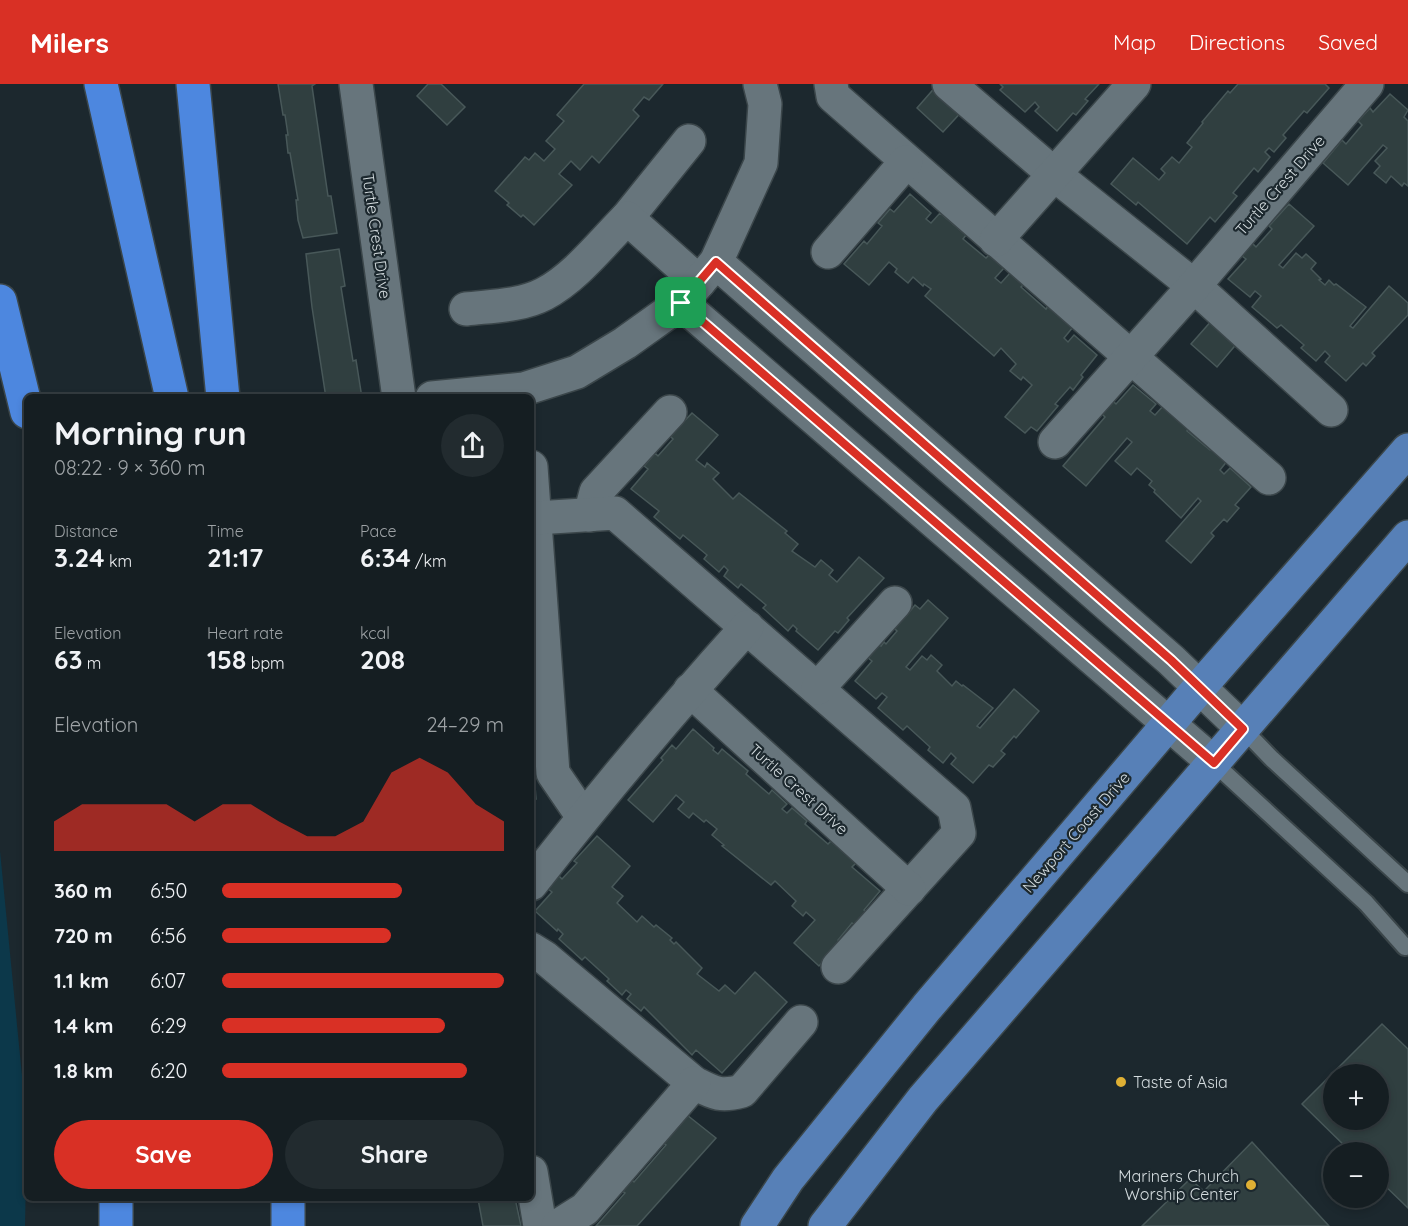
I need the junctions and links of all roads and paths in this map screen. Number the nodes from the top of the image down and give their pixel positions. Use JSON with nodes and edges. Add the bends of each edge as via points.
{"nodes":[{"id":1,"x":100,"y":84,"type":"edge"},
{"id":2,"x":193,"y":84,"type":"edge"},
{"id":3,"x":356,"y":84,"type":"edge"},
{"id":4,"x":760,"y":84,"type":"edge"},
{"id":5,"x":831,"y":84,"type":"edge"},
{"id":6,"x":949,"y":84,"type":"edge"},
{"id":7,"x":1134,"y":84,"type":"edge"},
{"id":8,"x":1367,"y":84,"type":"edge"},
{"id":9,"x":689,"y":141,"type":"dead end"},
{"id":10,"x":906,"y":162,"type":"junction"},
{"id":11,"x":1055,"y":175,"type":"junction"},
{"id":12,"x":627,"y":218,"type":"junction"},
{"id":13,"x":996,"y":240,"type":"junction"},
{"id":14,"x":828,"y":252,"type":"dead end"},
{"id":15,"x":699,"y":282,"type":"junction"},
{"id":16,"x":1194,"y":286,"type":"junction"},
{"id":17,"x":0,"y":301,"type":"edge"},
{"id":18,"x":466,"y":309,"type":"dead end"},
{"id":19,"x":0,"y":328,"type":"edge"},
{"id":20,"x":1132,"y":356,"type":"junction"},
{"id":21,"x":859,"y":387,"type":"junction"},
{"id":22,"x":524,"y":393,"type":"edge"},
{"id":23,"x":171,"y":394,"type":"edge"},
{"id":24,"x":223,"y":394,"type":"edge"},
{"id":25,"x":407,"y":394,"type":"edge"},
{"id":26,"x":506,"y":394,"type":"edge"},
{"id":27,"x":24,"y":397,"type":"edge"},
{"id":28,"x":24,"y":399,"type":"edge"},
{"id":29,"x":1331,"y":410,"type":"dead end"},
{"id":30,"x":670,"y":412,"type":"dead end"},
{"id":31,"x":826,"y":428,"type":"junction"},
{"id":32,"x":1055,"y":442,"type":"dead end"},
{"id":33,"x":1408,"y":450,"type":"edge"},
{"id":34,"x":1269,"y":478,"type":"dead end"},
{"id":35,"x":534,"y":498,"type":"edge"},
{"id":36,"x":590,"y":515,"type":"junction"},
{"id":37,"x":536,"y":518,"type":"junction"},
{"id":38,"x":1408,"y":537,"type":"edge"},
{"id":39,"x":895,"y":603,"type":"dead end"},
{"id":40,"x":747,"y":627,"type":"junction"},
{"id":41,"x":818,"y":688,"type":"junction"},
{"id":42,"x":1199,"y":688,"type":"junction"},
{"id":43,"x":690,"y":690,"type":"junction"},
{"id":44,"x":1168,"y":724,"type":"junction"},
{"id":45,"x":1243,"y":729,"type":"junction"},
{"id":46,"x":1214,"y":763,"type":"junction"},
{"id":47,"x":584,"y":817,"type":"junction"},
{"id":48,"x":534,"y":880,"type":"edge"},
{"id":49,"x":1408,"y":884,"type":"edge"},
{"id":50,"x":909,"y":888,"type":"junction"},
{"id":51,"x":1405,"y":947,"type":"dead end"},
{"id":52,"x":534,"y":951,"type":"edge"},
{"id":53,"x":838,"y":967,"type":"dead end"},
{"id":54,"x":801,"y":1022,"type":"dead end"},
{"id":55,"x":694,"y":1083,"type":"junction"},
{"id":56,"x":534,"y":1190,"type":"edge"},
{"id":57,"x":116,"y":1201,"type":"edge"},
{"id":58,"x":288,"y":1201,"type":"edge"},
{"id":59,"x":116,"y":1226,"type":"edge"},
{"id":60,"x":288,"y":1226,"type":"edge"},
{"id":61,"x":540,"y":1226,"type":"edge"},
{"id":62,"x":558,"y":1226,"type":"edge"},
{"id":63,"x":757,"y":1226,"type":"edge"},
{"id":64,"x":825,"y":1226,"type":"edge"}],
"edges":[{"from":1,"to":23,"type":"highway"},
{"from":2,"to":24,"type":"highway"},
{"from":3,"to":25,"type":"street","name":"Turtle Crest Drive"},
{"from":4,"to":15,"type":"street","via":[[765,104],[761,163]]},
{"from":5,"to":10,"type":"street","via":[[833,96]]},
{"from":6,"to":11,"type":"street"},
{"from":7,"to":11,"type":"street"},
{"from":8,"to":16,"type":"street","name":"Turtle Crest Drive"},
{"from":9,"to":12,"type":"street"},
{"from":10,"to":13,"type":"street"},
{"from":10,"to":14,"type":"street"},
{"from":11,"to":13,"type":"street"},
{"from":11,"to":16,"type":"street"},
{"from":12,"to":15,"type":"street"},
{"from":12,"to":18,"type":"street","via":[[566,281],[543,295]]},
{"from":13,"to":20,"type":"street"},
{"from":15,"to":21,"type":"street"},
{"from":15,"to":22,"type":"street","via":[[626,343],[577,372]]},
{"from":15,"to":31,"type":"street"},
{"from":16,"to":20,"type":"street","name":"Turtle Crest Drive"},
{"from":16,"to":29,"type":"street"},
{"from":17,"to":27,"type":"highway"},
{"from":19,"to":28,"type":"highway"},
{"from":20,"to":32,"type":"street","name":"Turtle Crest Drive"},
{"from":20,"to":34,"type":"street"},
{"from":21,"to":31,"type":"street"},
{"from":21,"to":42,"type":"street"},
{"from":22,"to":26,"type":"street"},
{"from":30,"to":36,"type":"street","via":[[596,492]]},
{"from":31,"to":44,"type":"street"},
{"from":33,"to":42,"type":"main road","name":"Newport Coast Drive"},
{"from":35,"to":37,"type":"street"},
{"from":36,"to":37,"type":"street"},
{"from":36,"to":40,"type":"street","via":[[615,513]]},
{"from":37,"to":47,"type":"street","via":[[552,772]]},
{"from":38,"to":45,"type":"main road"},
{"from":39,"to":41,"type":"street"},
{"from":40,"to":41,"type":"street"},
{"from":40,"to":43,"type":"street"},
{"from":41,"to":50,"type":"street","via":[[954,808],[959,833]]},
{"from":42,"to":44,"type":"main road","name":"Newport Coast Drive"},
{"from":42,"to":45,"type":"street"},
{"from":43,"to":47,"type":"street"},
{"from":43,"to":50,"type":"street","name":"Turtle Crest Drive"},
{"from":44,"to":46,"type":"street"},
{"from":44,"to":63,"type":"main road","name":"Newport Coast Drive","via":[[927,1007],[788,1179]]},
{"from":45,"to":46,"type":"main road"},
{"from":45,"to":49,"type":"lane"},
{"from":46,"to":51,"type":"lane","via":[[1366,903]]},
{"from":46,"to":64,"type":"main road","via":[[923,1099]]},
{"from":47,"to":48,"type":"street"},
{"from":50,"to":53,"type":"street"},
{"from":52,"to":55,"type":"street"},
{"from":54,"to":55,"type":"street","via":[[742,1091],[716,1094]]},
{"from":55,"to":62,"type":"street","via":[[585,1209]]},
{"from":56,"to":61,"type":"street"},
{"from":57,"to":59,"type":"highway"},
{"from":58,"to":60,"type":"highway"}]}
